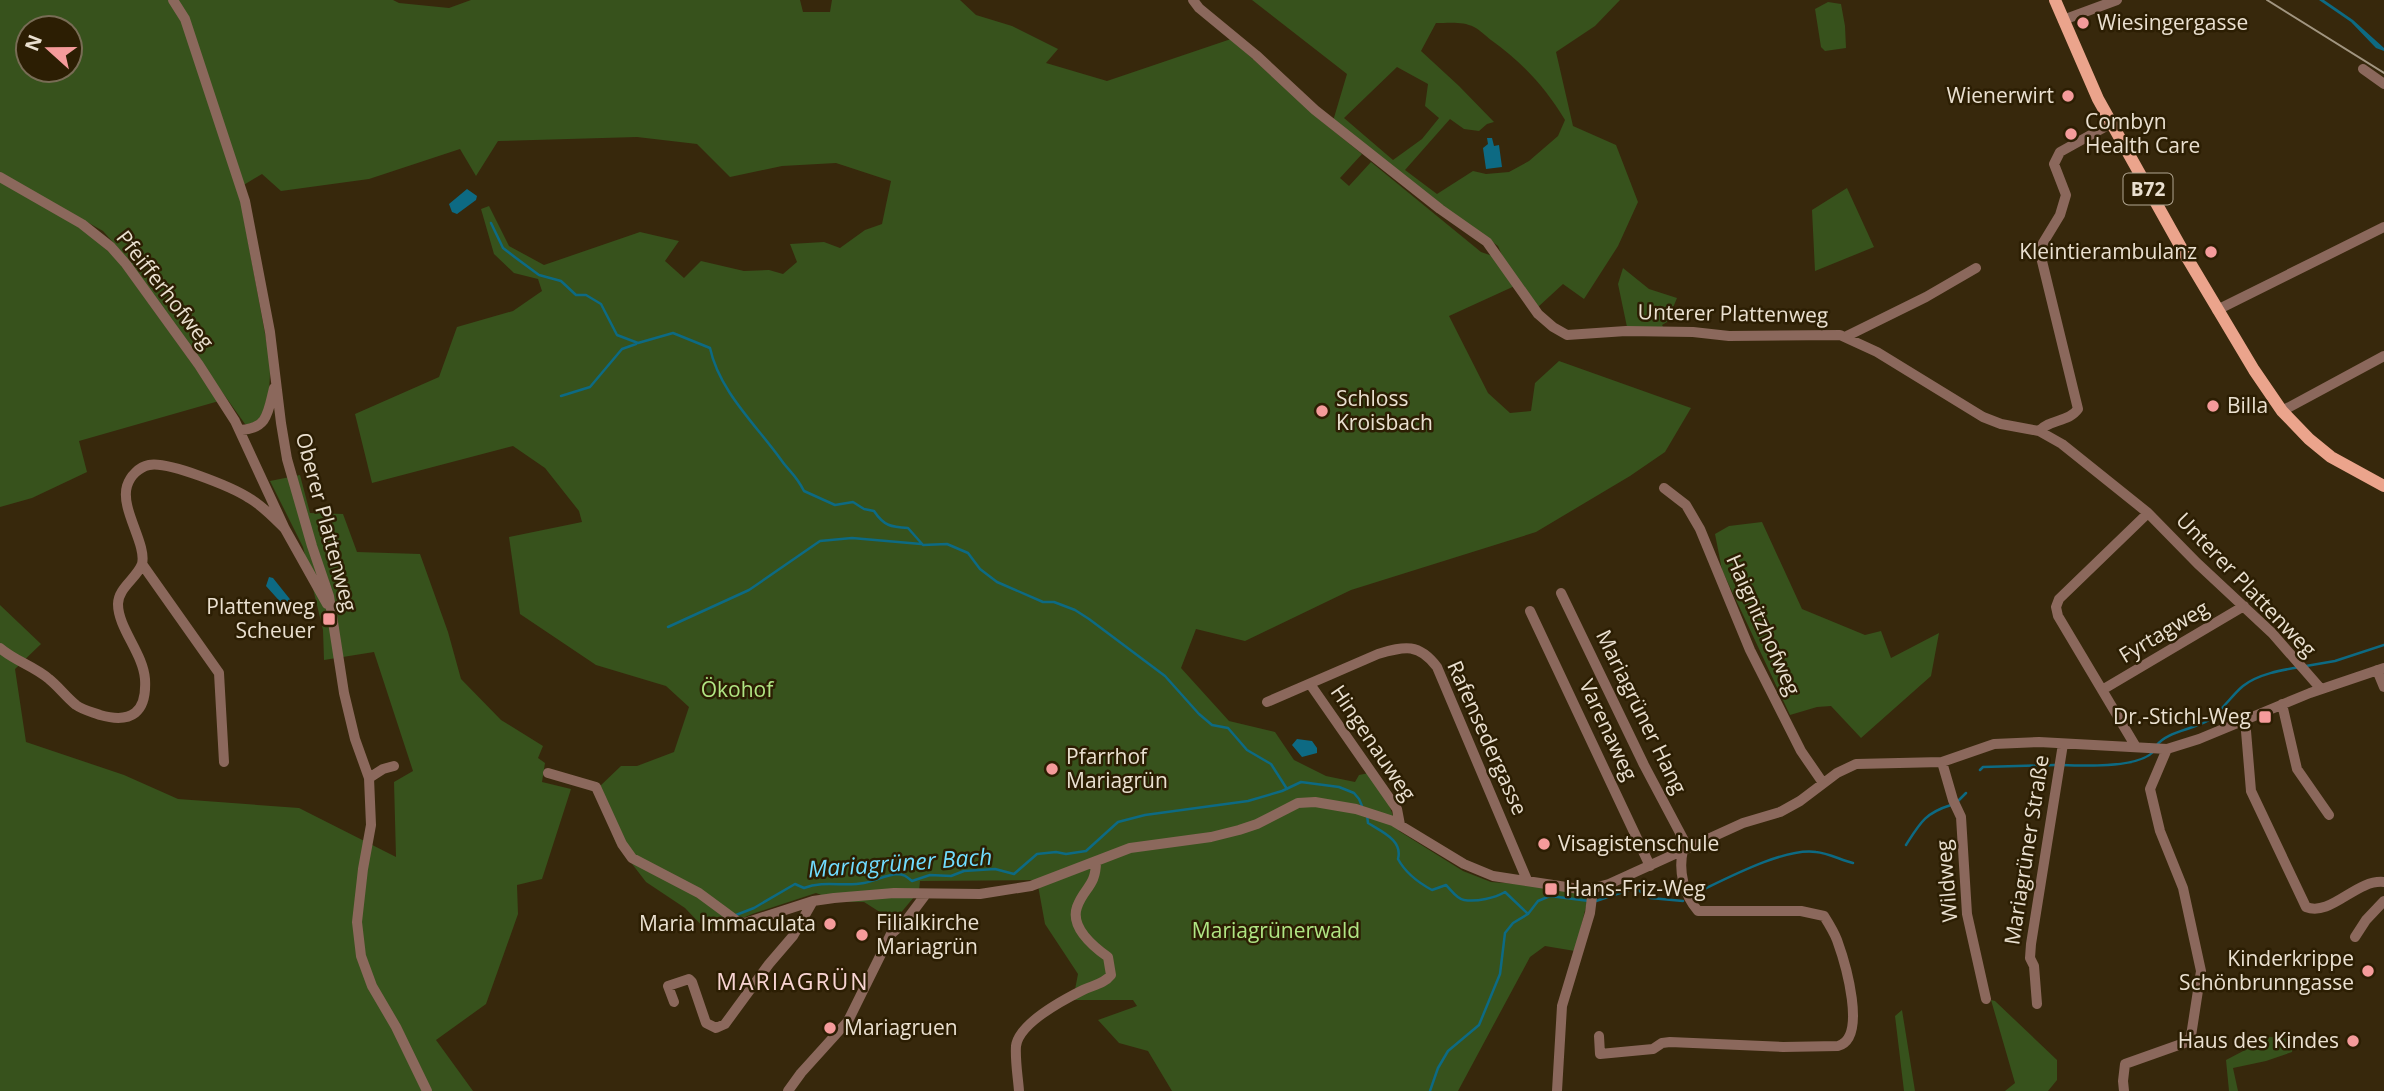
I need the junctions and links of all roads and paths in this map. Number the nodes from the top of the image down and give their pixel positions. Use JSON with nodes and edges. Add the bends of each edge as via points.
{"nodes":[{"id":1,"x":173,"y":0,"type":"edge"},
{"id":2,"x":1193,"y":0,"type":"edge"},
{"id":3,"x":2055,"y":0,"type":"edge"},
{"id":4,"x":2118,"y":0,"type":"edge"},
{"id":5,"x":2063,"y":20,"type":"junction"},
{"id":6,"x":2363,"y":69,"type":"dead end"},
{"id":7,"x":2384,"y":84,"type":"edge"},
{"id":8,"x":2112,"y":123,"type":"junction"},
{"id":9,"x":0,"y":177,"type":"edge"},
{"id":10,"x":2384,"y":227,"type":"edge"},
{"id":11,"x":1976,"y":268,"type":"dead end"},
{"id":12,"x":2217,"y":310,"type":"junction"},
{"id":13,"x":1847,"y":336,"type":"junction"},
{"id":14,"x":2384,"y":356,"type":"edge"},
{"id":15,"x":276,"y":382,"type":"junction"},
{"id":16,"x":2282,"y":411,"type":"junction"},
{"id":17,"x":240,"y":430,"type":"junction"},
{"id":18,"x":2039,"y":431,"type":"junction"},
{"id":19,"x":2384,"y":486,"type":"edge"},
{"id":20,"x":1664,"y":488,"type":"dead end"},
{"id":21,"x":2148,"y":513,"type":"junction"},
{"id":22,"x":285,"y":529,"type":"junction"},
{"id":23,"x":142,"y":564,"type":"junction"},
{"id":24,"x":1561,"y":593,"type":"dead end"},
{"id":25,"x":2244,"y":606,"type":"junction"},
{"id":26,"x":331,"y":611,"type":"junction"},
{"id":27,"x":1530,"y":611,"type":"dead end"},
{"id":28,"x":0,"y":648,"type":"edge"},
{"id":29,"x":2381,"y":669,"type":"edge"},
{"id":30,"x":1310,"y":684,"type":"junction"},
{"id":31,"x":2384,"y":687,"type":"edge"},
{"id":32,"x":2321,"y":689,"type":"junction"},
{"id":33,"x":2102,"y":690,"type":"junction"},
{"id":34,"x":1267,"y":702,"type":"dead end"},
{"id":35,"x":2282,"y":704,"type":"junction"},
{"id":36,"x":2245,"y":719,"type":"junction"},
{"id":37,"x":2063,"y":744,"type":"junction"},
{"id":38,"x":2136,"y":747,"type":"junction"},
{"id":39,"x":2159,"y":749,"type":"junction"},
{"id":40,"x":224,"y":762,"type":"dead end"},
{"id":41,"x":1942,"y":762,"type":"junction"},
{"id":42,"x":394,"y":766,"type":"dead end"},
{"id":43,"x":548,"y":773,"type":"dead end"},
{"id":44,"x":369,"y":778,"type":"junction"},
{"id":45,"x":1823,"y":783,"type":"junction"},
{"id":46,"x":2329,"y":815,"type":"dead end"},
{"id":47,"x":1400,"y":825,"type":"junction"},
{"id":48,"x":1685,"y":849,"type":"junction"},
{"id":49,"x":1096,"y":862,"type":"junction"},
{"id":50,"x":1650,"y":866,"type":"junction"},
{"id":51,"x":1527,"y":880,"type":"junction"},
{"id":52,"x":2384,"y":882,"type":"edge"},
{"id":53,"x":926,"y":894,"type":"junction"},
{"id":54,"x":1593,"y":896,"type":"junction"},
{"id":55,"x":813,"y":901,"type":"junction"},
{"id":56,"x":2384,"y":901,"type":"edge"},
{"id":57,"x":2355,"y":937,"type":"dead end"},
{"id":58,"x":1986,"y":999,"type":"dead end"},
{"id":59,"x":674,"y":1002,"type":"dead end"},
{"id":60,"x":2037,"y":1004,"type":"dead end"},
{"id":61,"x":1599,"y":1036,"type":"dead end"},
{"id":62,"x":427,"y":1091,"type":"edge"},
{"id":63,"x":788,"y":1091,"type":"edge"},
{"id":64,"x":1019,"y":1091,"type":"edge"},
{"id":65,"x":1557,"y":1091,"type":"edge"},
{"id":66,"x":2124,"y":1091,"type":"edge"}],
"edges":[{"from":1,"to":15,"type":"street","name":"Oberer Plattenweg","via":[[185,19],[245,201]]},
{"from":2,"to":13,"type":"street","name":"Unterer Plattenweg","via":[[1315,110],[1487,242],[1538,314],[1567,335],[1626,331]]},
{"from":3,"to":5,"type":"main road","number":"B72"},
{"from":4,"to":5,"type":"street"},
{"from":5,"to":8,"type":"main road","number":"B72"},
{"from":6,"to":7,"type":"street"},
{"from":8,"to":12,"type":"main road","number":"B72"},
{"from":8,"to":18,"type":"street","via":[[2060,152],[2054,163],[2065,203],[2043,243],[2041,257],[2078,409]]},
{"from":9,"to":17,"type":"street","name":"Pfeifferhofweg","via":[[82,224],[111,247],[199,365]]},
{"from":10,"to":12,"type":"street"},
{"from":11,"to":13,"type":"street"},
{"from":12,"to":16,"type":"main road","number":"B72"},
{"from":13,"to":18,"type":"street","name":"Unterer Plattenweg","via":[[1983,418]]},
{"from":14,"to":16,"type":"street"},
{"from":15,"to":17,"type":"street","via":[[260,426]]},
{"from":15,"to":26,"type":"street","name":"Oberer Plattenweg","via":[[287,459]]},
{"from":16,"to":19,"type":"main road","number":"B72","via":[[2331,457]]},
{"from":17,"to":22,"type":"street","name":"Pfeifferhofweg"},
{"from":18,"to":21,"type":"street","name":"Unterer Plattenweg"},
{"from":20,"to":45,"type":"street","name":"Haignitzhofweg","via":[[1686,505],[1700,529],[1756,662],[1801,751]]},
{"from":21,"to":25,"type":"street","name":"Unterer Plattenweg"},
{"from":21,"to":33,"type":"street","via":[[2056,607]]},
{"from":22,"to":23,"type":"street","via":[[237,491],[149,465],[133,475],[126,487]]},
{"from":22,"to":26,"type":"street","name":"Pfeifferhofweg"},
{"from":23,"to":28,"type":"street","via":[[117,602],[145,678],[143,701],[131,717],[115,719],[78,706],[49,678]]},
{"from":23,"to":40,"type":"street","via":[[219,673]]},
{"from":24,"to":48,"type":"street","name":"Mariagrüner Hang"},
{"from":25,"to":32,"type":"street","name":"Unterer Plattenweg"},
{"from":25,"to":33,"type":"street","name":"Fyrtagweg"},
{"from":26,"to":44,"type":"street","name":"Oberer Plattenweg","via":[[344,693]]},
{"from":27,"to":50,"type":"street","name":"Varenaweg"},
{"from":29,"to":31,"type":"street","name":"Mariagrüner Straße"},
{"from":29,"to":32,"type":"street","name":"Mariagrüner Straße"},
{"from":30,"to":34,"type":"street","name":"Rafensedergasse"},
{"from":30,"to":47,"type":"street","name":"Hingenauweg","via":[[1397,809]]},
{"from":30,"to":51,"type":"street","name":"Rafensedergasse","via":[[1398,648],[1423,652],[1437,667]]},
{"from":32,"to":35,"type":"street","name":"Mariagrüner Straße"},
{"from":33,"to":38,"type":"street"},
{"from":35,"to":36,"type":"street","name":"Mariagrüner Straße"},
{"from":35,"to":46,"type":"street","via":[[2297,768]]},
{"from":36,"to":39,"type":"street","name":"Mariagrüner Straße","via":[[2199,739]]},
{"from":36,"to":52,"type":"street","via":[[2250,791],[2306,907],[2324,907],[2365,884]]},
{"from":37,"to":38,"type":"street","name":"Mariagrüner Straße"},
{"from":37,"to":41,"type":"street","name":"Mariagrüner Straße","via":[[1994,744]]},
{"from":37,"to":60,"type":"street","name":"Mariagrüner Straße","via":[[2031,944]]},
{"from":38,"to":39,"type":"street","name":"Mariagrüner Straße"},
{"from":39,"to":66,"type":"street","via":[[2150,789],[2160,831],[2183,888],[2201,971],[2191,1036],[2187,1042],[2125,1064]]},
{"from":41,"to":45,"type":"street","name":"Mariagrüner Straße","via":[[1856,764]]},
{"from":41,"to":58,"type":"street","name":"Wildweg","via":[[1961,817],[1968,914]]},
{"from":42,"to":44,"type":"street"},
{"from":43,"to":55,"type":"street","name":"Mariagrüner Straße","via":[[596,787],[632,858],[699,894],[737,921],[745,923]]},
{"from":44,"to":62,"type":"street","name":"Oberer Plattenweg","via":[[372,825],[357,922],[361,956]]},
{"from":45,"to":48,"type":"street","name":"Mariagrüner Straße","via":[[1780,812]]},
{"from":47,"to":49,"type":"street","name":"Mariagrüner Straße","via":[[1356,809],[1298,803],[1239,830],[1130,848]]},
{"from":47,"to":51,"type":"street","name":"Mariagrüner Straße","via":[[1470,867],[1493,876]]},
{"from":48,"to":50,"type":"street","name":"Mariagrüner Straße"},
{"from":48,"to":61,"type":"street","via":[[1681,858],[1687,899],[1698,911],[1801,911],[1825,916],[1837,939],[1853,1005],[1849,1040],[1838,1046],[1662,1043],[1653,1049],[1600,1055]]},
{"from":49,"to":53,"type":"street","name":"Mariagrüner Straße","via":[[1031,886],[980,894]]},
{"from":49,"to":64,"type":"street","via":[[1096,877],[1078,905],[1077,919],[1090,943],[1108,957],[1111,975],[1051,1007],[1025,1030],[1016,1046]]},
{"from":50,"to":54,"type":"street","name":"Mariagrüner Straße"},
{"from":51,"to":54,"type":"street","name":"Mariagrüner Straße","via":[[1582,889]]},
{"from":53,"to":55,"type":"street","name":"Mariagrüner Straße"},
{"from":53,"to":63,"type":"street","via":[[891,934],[848,1021]]},
{"from":54,"to":65,"type":"street","via":[[1562,1006]]},
{"from":55,"to":59,"type":"street","via":[[793,936],[725,1024],[716,1028],[706,1023],[689,979],[668,986]]},
{"from":56,"to":57,"type":"street"}]}
